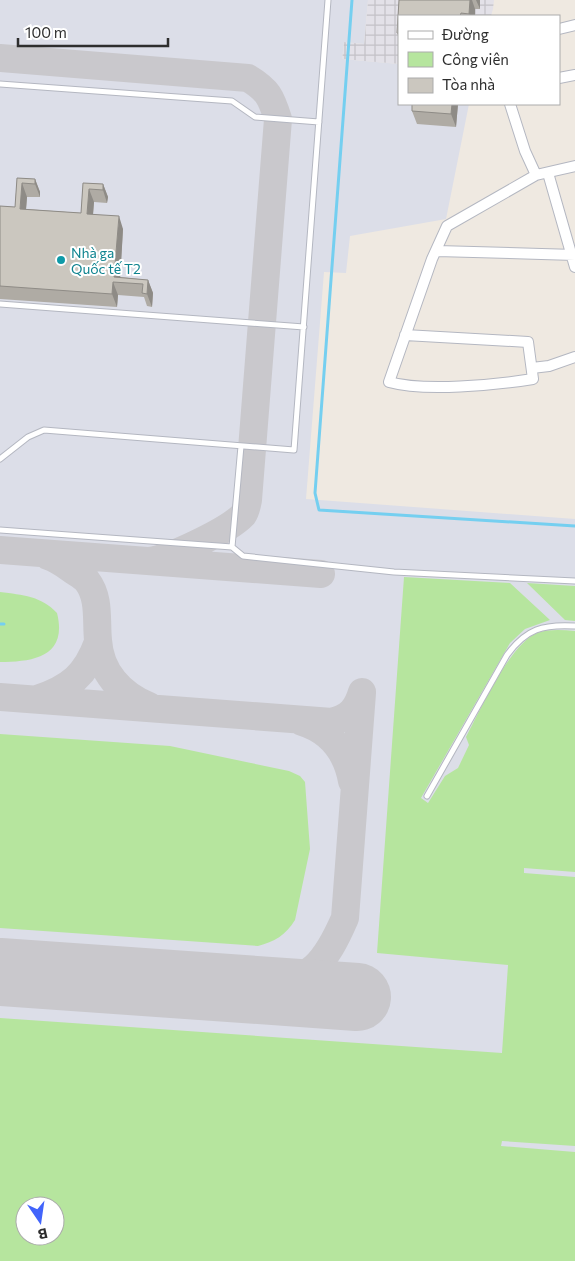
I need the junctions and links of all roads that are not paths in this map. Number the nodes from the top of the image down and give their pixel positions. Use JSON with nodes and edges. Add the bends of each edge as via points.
{"nodes":[{"id":1,"x":328,"y":0,"type":"edge"},
{"id":2,"x":575,"y":26,"type":"edge"},
{"id":3,"x":560,"y":29,"type":"edge"},
{"id":4,"x":575,"y":74,"type":"edge"},
{"id":5,"x":560,"y":78,"type":"edge"},
{"id":6,"x":0,"y":84,"type":"edge"},
{"id":7,"x":510,"y":105,"type":"edge"},
{"id":8,"x":319,"y":122,"type":"junction"},
{"id":9,"x":575,"y":166,"type":"edge"},
{"id":10,"x":548,"y":172,"type":"junction"},
{"id":11,"x":536,"y":175,"type":"junction"},
{"id":12,"x":437,"y":251,"type":"junction"},
{"id":13,"x":574,"y":255,"type":"edge"},
{"id":14,"x":575,"y":267,"type":"edge"},
{"id":15,"x":0,"y":304,"type":"edge"},
{"id":16,"x":304,"y":327,"type":"junction"},
{"id":17,"x":405,"y":336,"type":"junction"},
{"id":18,"x":575,"y":357,"type":"edge"},
{"id":19,"x":532,"y":368,"type":"junction"},
{"id":20,"x":241,"y":446,"type":"junction"},
{"id":21,"x":0,"y":459,"type":"edge"},
{"id":22,"x":0,"y":530,"type":"edge"},
{"id":23,"x":232,"y":547,"type":"junction"},
{"id":24,"x":575,"y":581,"type":"edge"},
{"id":25,"x":575,"y":626,"type":"edge"},
{"id":26,"x":427,"y":796,"type":"dead end"}],
"edges":[{"from":1,"to":8,"type":"lane"},
{"from":2,"to":3,"type":"street"},
{"from":4,"to":5,"type":"street"},
{"from":6,"to":8,"type":"lane","via":[[232,101],[255,117]]},
{"from":7,"to":11,"type":"street"},
{"from":8,"to":16,"type":"lane"},
{"from":9,"to":10,"type":"street"},
{"from":10,"to":11,"type":"street"},
{"from":10,"to":13,"type":"street"},
{"from":11,"to":12,"type":"street","via":[[447,226]]},
{"from":12,"to":13,"type":"street"},
{"from":12,"to":17,"type":"street"},
{"from":13,"to":14,"type":"street"},
{"from":15,"to":16,"type":"lane"},
{"from":16,"to":20,"type":"lane","via":[[294,450]]},
{"from":17,"to":19,"type":"street","via":[[528,342]]},
{"from":17,"to":19,"type":"street","via":[[389,382],[402,386],[512,382],[532,379]]},
{"from":18,"to":19,"type":"street"},
{"from":20,"to":21,"type":"lane","via":[[44,430],[28,437]]},
{"from":20,"to":23,"type":"lane"},
{"from":22,"to":23,"type":"lane"},
{"from":23,"to":24,"type":"lane","via":[[243,556],[394,572]]},
{"from":25,"to":26,"type":"lane","via":[[548,627],[532,631],[518,640]]}]}
